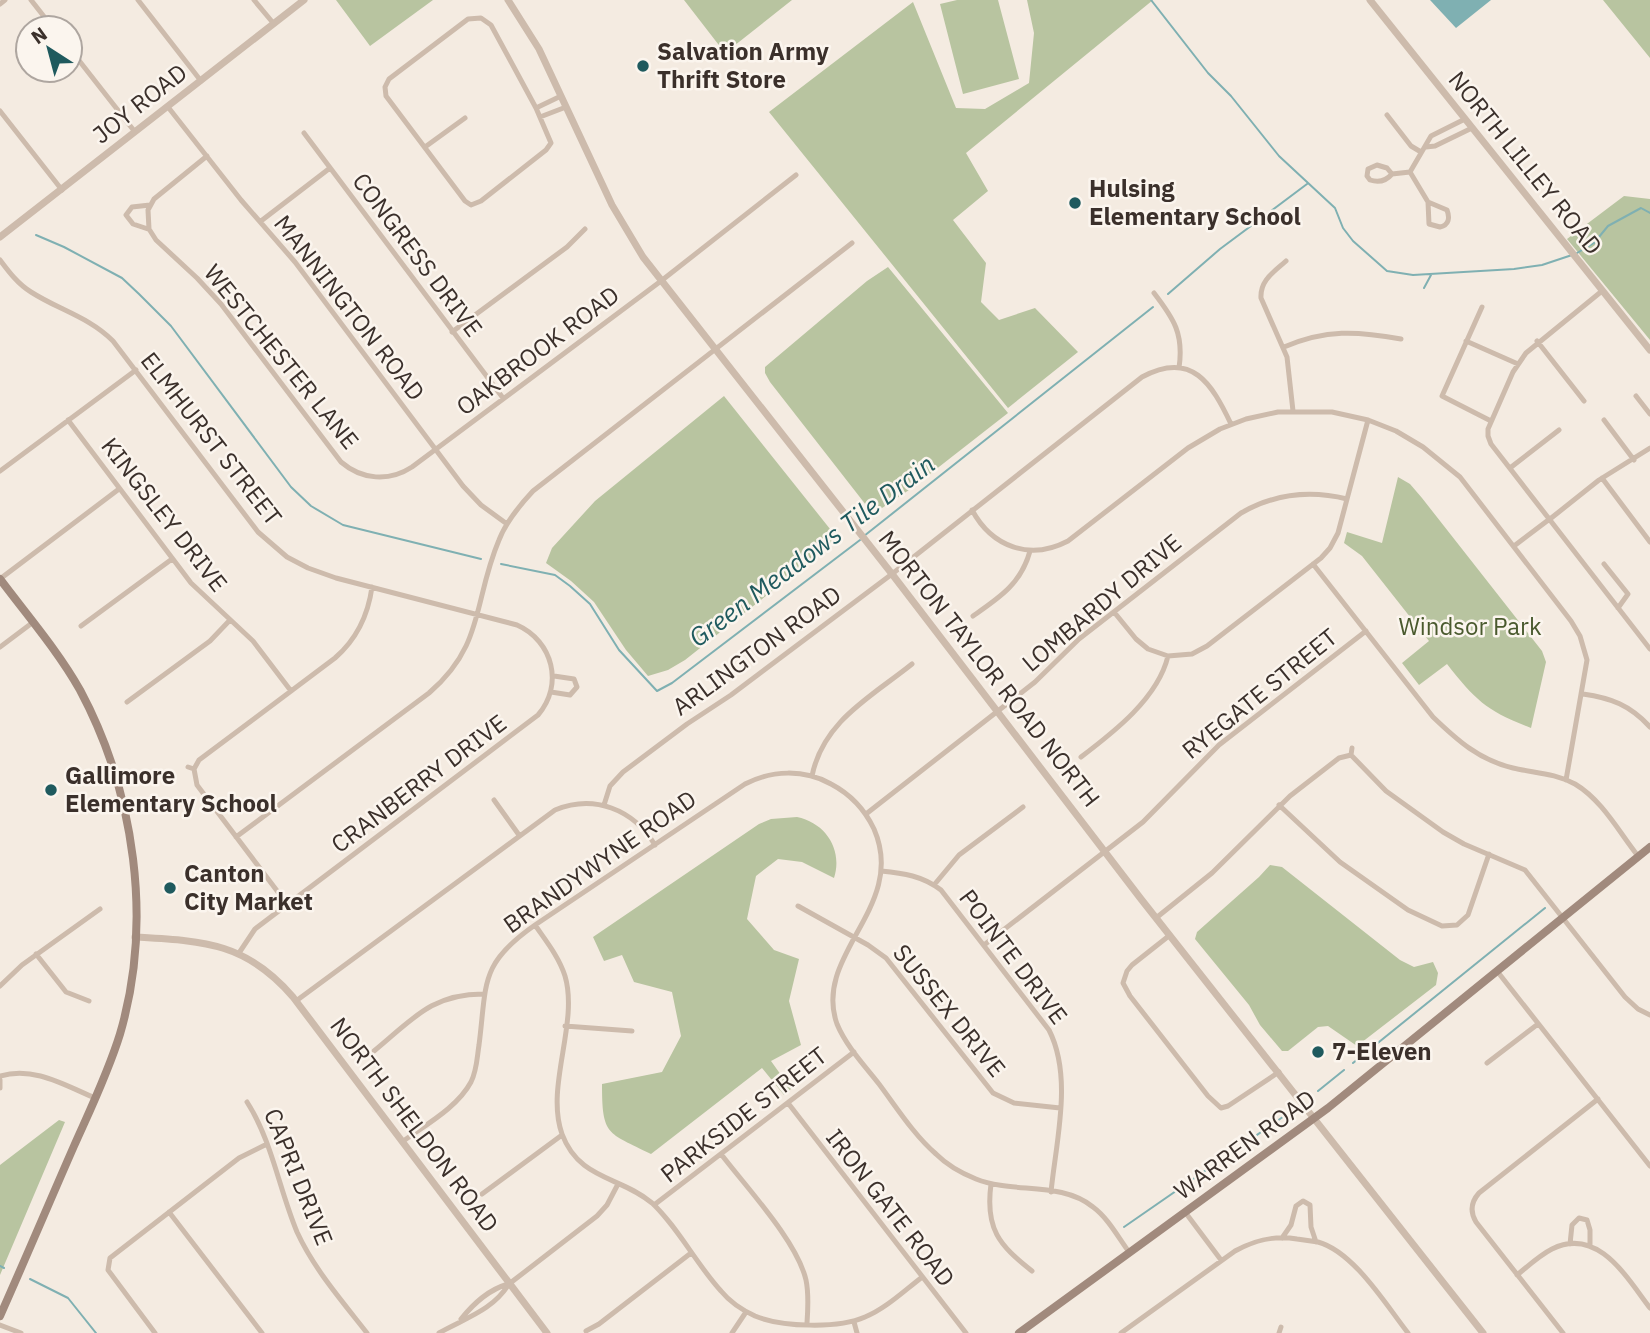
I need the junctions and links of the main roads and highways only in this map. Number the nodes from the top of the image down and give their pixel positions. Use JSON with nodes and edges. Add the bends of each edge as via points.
{"nodes":[{"id":1,"x":0,"y":579,"type":"edge"},
{"id":2,"x":1650,"y":847,"type":"edge"},
{"id":3,"x":0,"y":1316,"type":"edge"},
{"id":4,"x":1019,"y":1333,"type":"edge"}],
"edges":[{"from":1,"to":3,"type":"main road","via":[[79,689],[97,727],[117,781],[136,890],[135,937],[119,1035]]},
{"from":2,"to":4,"type":"main road","name":"WARREN ROAD","via":[[1315,1118]]}]}
